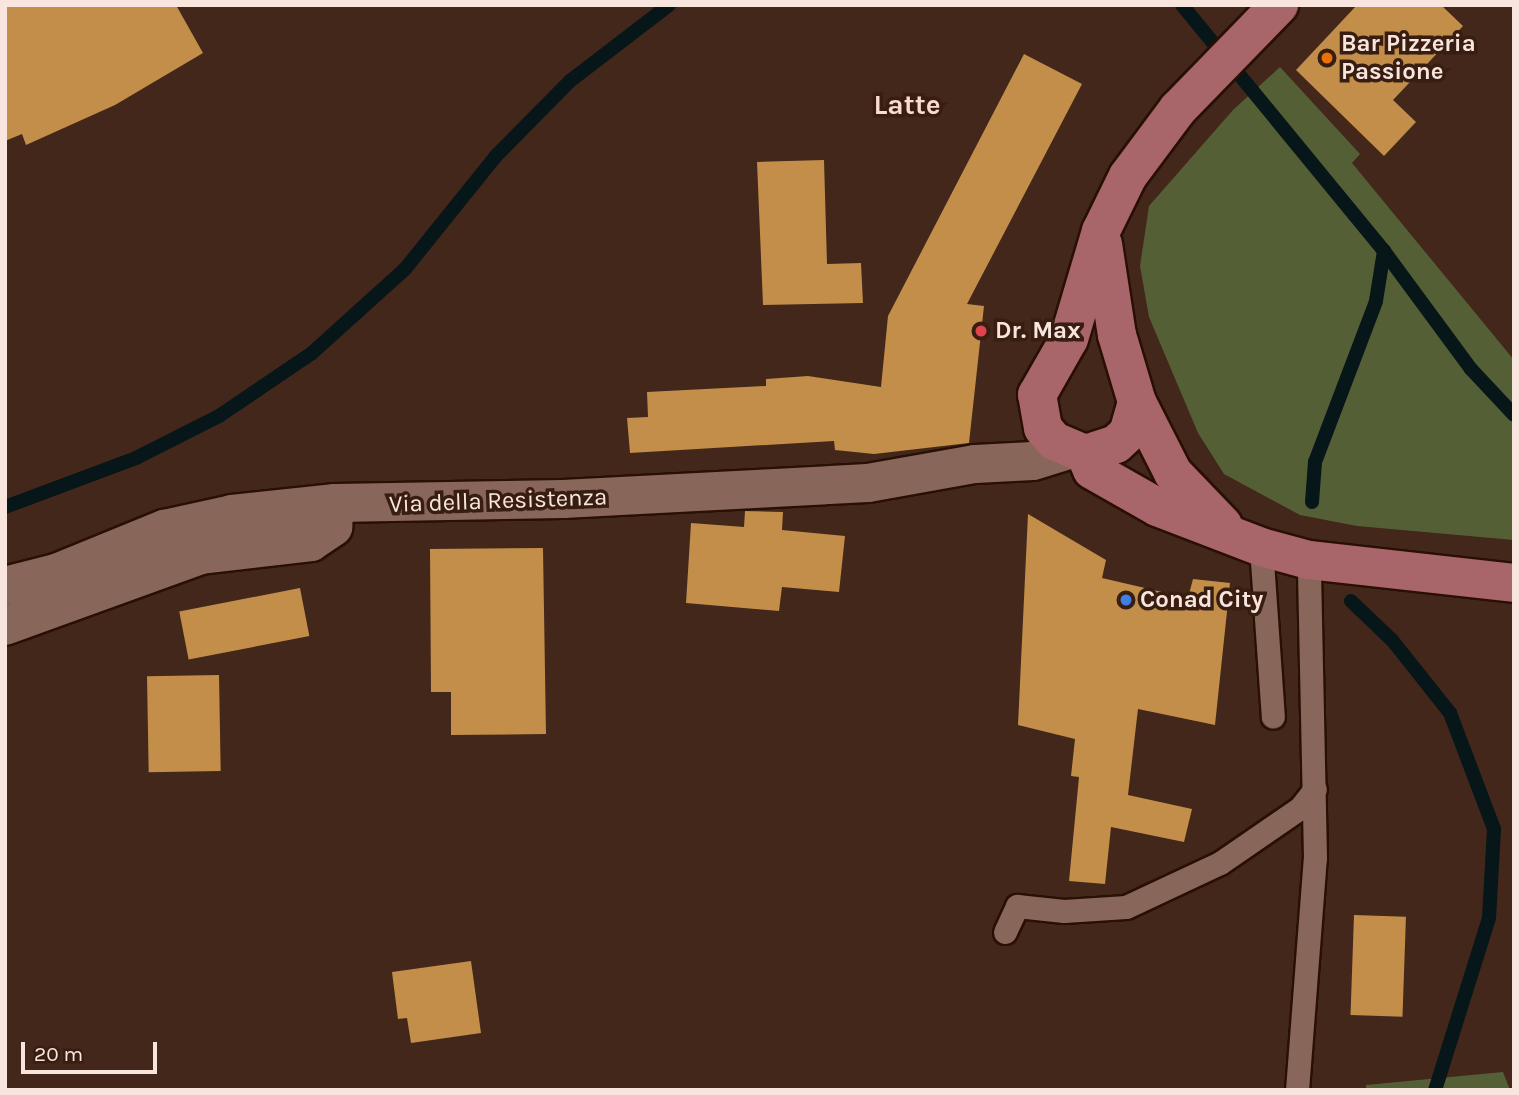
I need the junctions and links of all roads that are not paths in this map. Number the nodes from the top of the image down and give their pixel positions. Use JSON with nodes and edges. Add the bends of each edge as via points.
{"nodes":[{"id":1,"x":1272,"y":11,"type":"edge"},
{"id":2,"x":1101,"y":231,"type":"junction"},
{"id":3,"x":1132,"y":387,"type":"junction"},
{"id":4,"x":1040,"y":395,"type":"junction"},
{"id":5,"x":1077,"y":452,"type":"junction"},
{"id":6,"x":1001,"y":462,"type":"junction"},
{"id":7,"x":335,"y":503,"type":"junction"},
{"id":8,"x":1246,"y":539,"type":"junction"},
{"id":9,"x":1309,"y":561,"type":"junction"},
{"id":10,"x":1514,"y":583,"type":"edge"},
{"id":11,"x":5,"y":586,"type":"edge"},
{"id":12,"x":5,"y":626,"type":"edge"},
{"id":13,"x":1273,"y":717,"type":"dead end"},
{"id":14,"x":1315,"y":789,"type":"junction"},
{"id":15,"x":1005,"y":932,"type":"dead end"},
{"id":16,"x":1297,"y":1090,"type":"edge"}],
"edges":[{"from":1,"to":2,"type":"main road","via":[[1178,109],[1128,176]]},
{"from":2,"to":3,"type":"main road"},
{"from":2,"to":4,"type":"main road","via":[[1069,339]]},
{"from":3,"to":4,"type":"main road","via":[[1114,361],[1083,352],[1060,361]]},
{"from":3,"to":5,"type":"main road","via":[[1128,433],[1116,444]]},
{"from":3,"to":8,"type":"main road","via":[[1173,472]]},
{"from":4,"to":5,"type":"main road","via":[[1054,441]]},
{"from":4,"to":6,"type":"street","via":[[1025,437]]},
{"from":5,"to":6,"type":"street","name":"Via della Resistenza"},
{"from":5,"to":8,"type":"main road","via":[[1092,470],[1157,507]]},
{"from":6,"to":7,"type":"street","name":"Via della Resistenza","via":[[869,483],[755,491]]},
{"from":7,"to":11,"type":"street","name":"Via della Resistenza","via":[[232,514],[164,529],[56,573]]},
{"from":7,"to":12,"type":"street","via":[[333,527],[310,542],[201,555]]},
{"from":8,"to":9,"type":"main road"},
{"from":8,"to":13,"type":"lane"},
{"from":9,"to":10,"type":"main road"},
{"from":9,"to":14,"type":"lane"},
{"from":14,"to":15,"type":"lane","via":[[1300,808],[1220,863],[1126,907],[1064,911],[1017,906]]},
{"from":14,"to":16,"type":"lane","via":[[1315,858]]}]}
